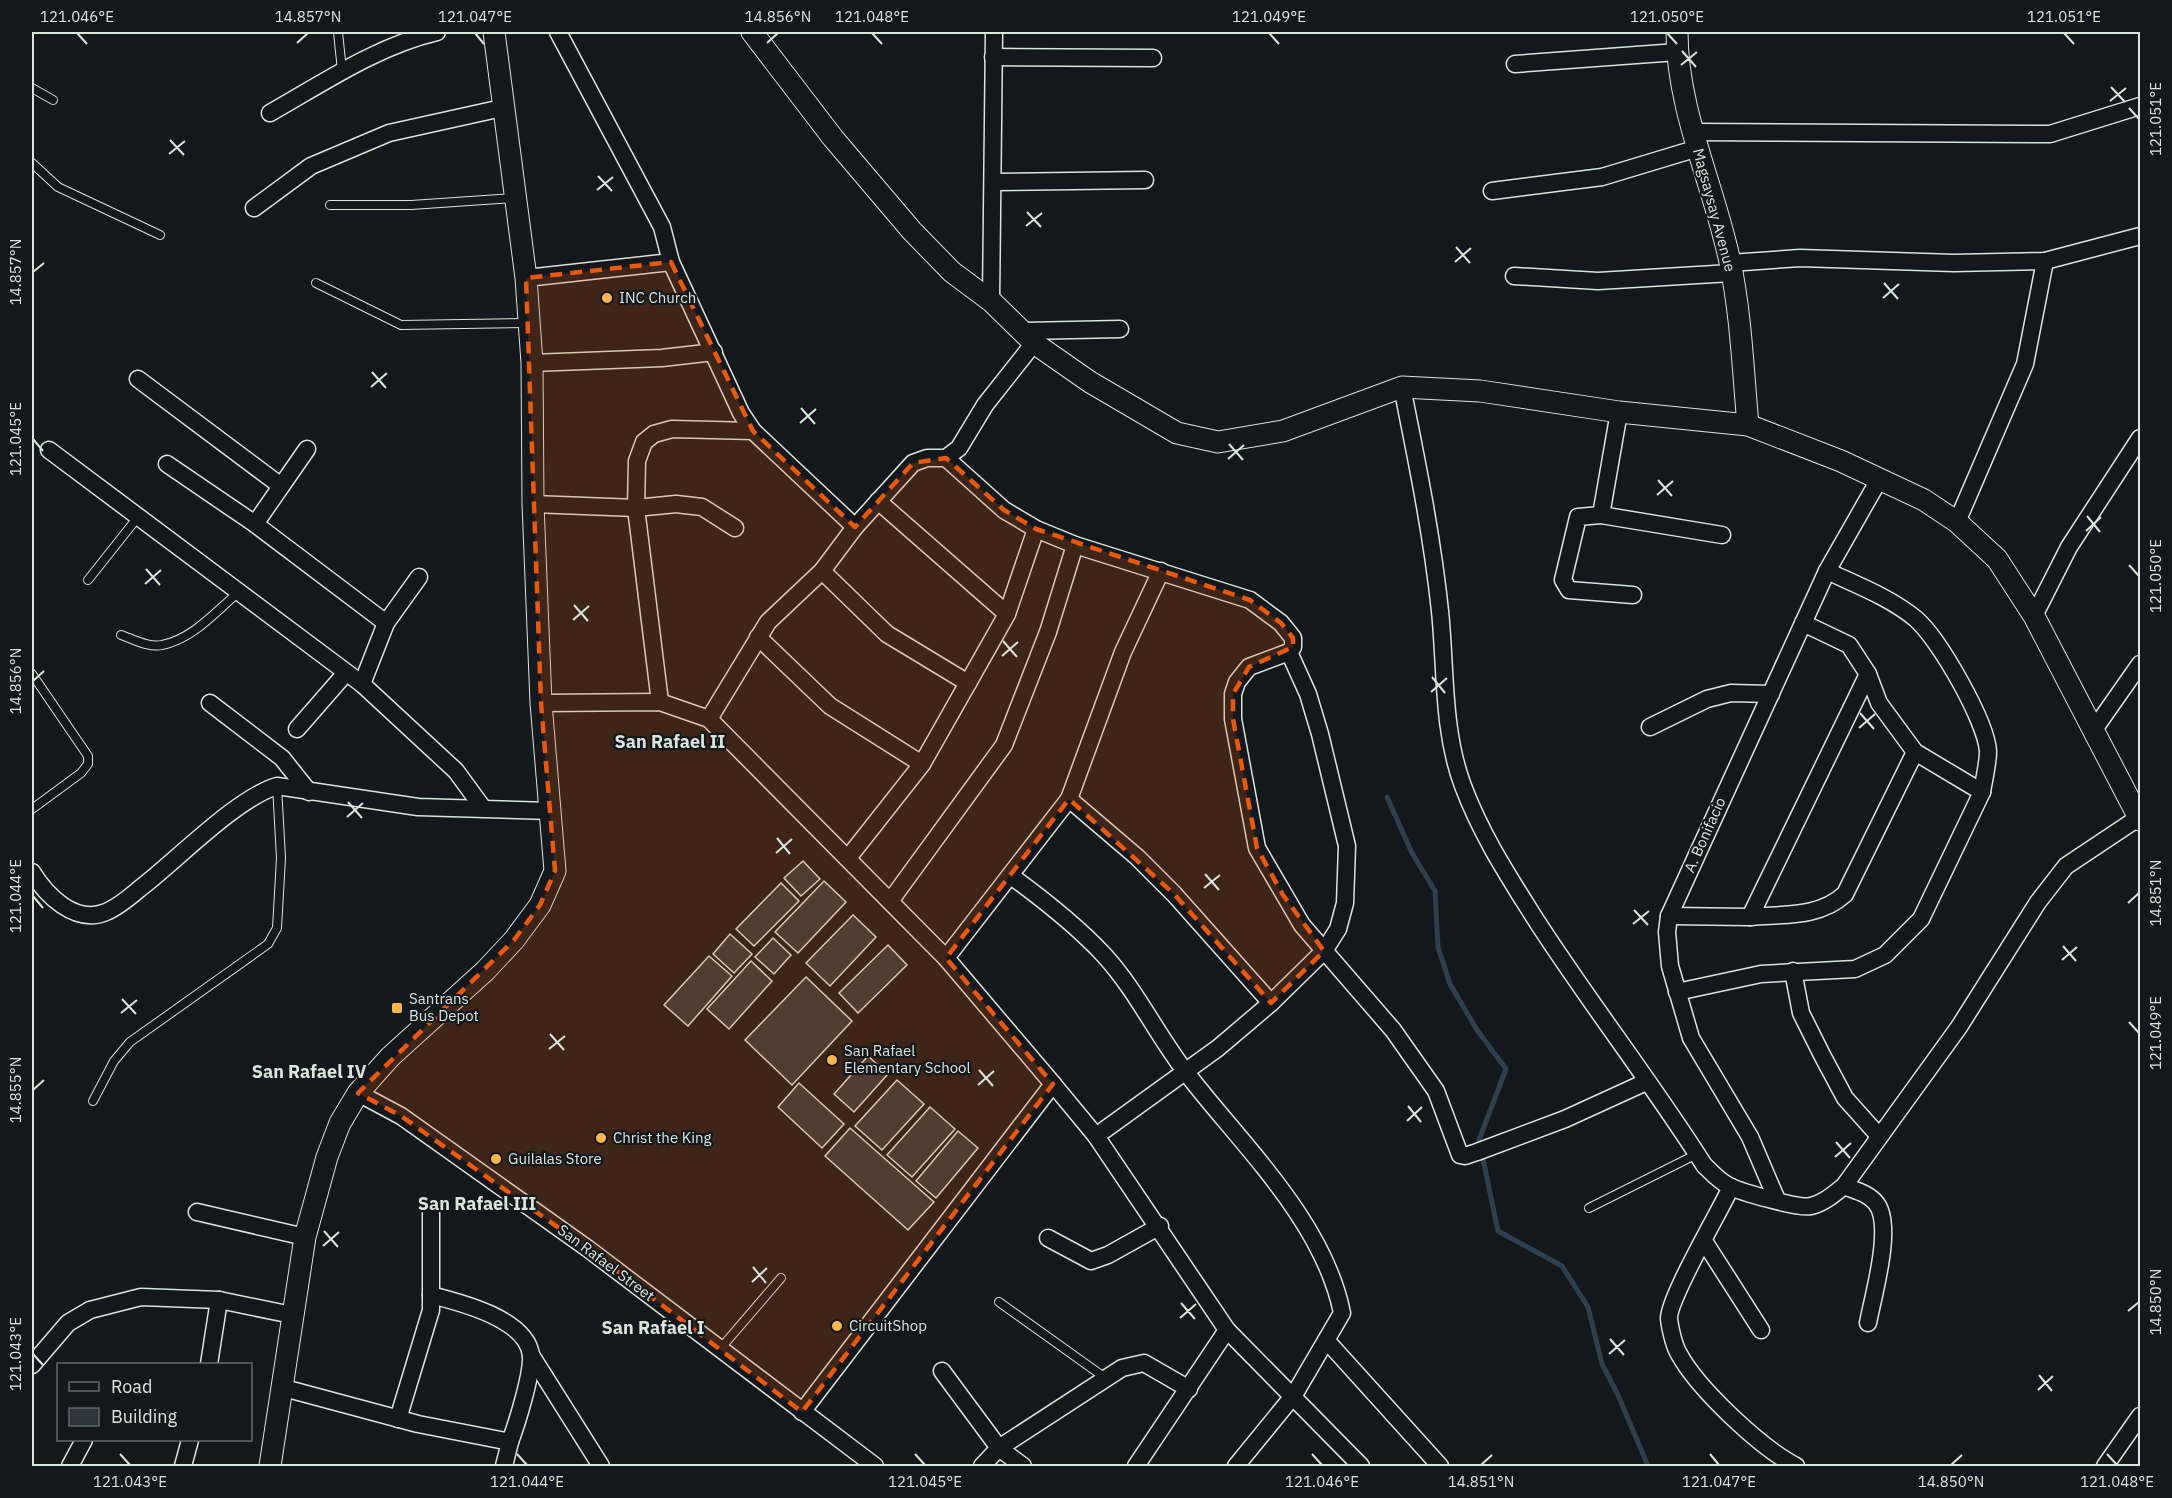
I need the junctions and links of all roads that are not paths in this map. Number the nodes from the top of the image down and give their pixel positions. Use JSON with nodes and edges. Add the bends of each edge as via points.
{"nodes":[{"id":1,"x":338,"y":32,"type":"edge"},
{"id":2,"x":437,"y":32,"type":"edge"},
{"id":3,"x":494,"y":32,"type":"edge"},
{"id":4,"x":558,"y":32,"type":"edge"},
{"id":5,"x":752,"y":32,"type":"edge"},
{"id":6,"x":994,"y":32,"type":"edge"},
{"id":7,"x":410,"y":35,"type":"edge"},
{"id":8,"x":1677,"y":42,"type":"edge"},
{"id":9,"x":993,"y":57,"type":"junction"},
{"id":10,"x":1153,"y":58,"type":"dead end"},
{"id":11,"x":1515,"y":64,"type":"dead end"},
{"id":12,"x":342,"y":72,"type":"junction"},
{"id":13,"x":32,"y":88,"type":"edge"},
{"id":14,"x":53,"y":100,"type":"dead end"},
{"id":15,"x":2140,"y":106,"type":"edge"},
{"id":16,"x":502,"y":108,"type":"junction"},
{"id":17,"x":270,"y":113,"type":"dead end"},
{"id":18,"x":1696,"y":140,"type":"junction"},
{"id":19,"x":32,"y":163,"type":"edge"},
{"id":20,"x":1145,"y":180,"type":"dead end"},
{"id":21,"x":993,"y":182,"type":"junction"},
{"id":22,"x":1492,"y":191,"type":"dead end"},
{"id":23,"x":515,"y":198,"type":"junction"},
{"id":24,"x":330,"y":205,"type":"dead end"},
{"id":25,"x":254,"y":208,"type":"dead end"},
{"id":26,"x":160,"y":235,"type":"dead end"},
{"id":27,"x":2140,"y":236,"type":"edge"},
{"id":28,"x":2045,"y":261,"type":"junction"},
{"id":29,"x":671,"y":262,"type":"junction"},
{"id":30,"x":1731,"y":268,"type":"junction"},
{"id":31,"x":1514,"y":276,"type":"dead end"},
{"id":32,"x":526,"y":278,"type":"junction"},
{"id":33,"x":316,"y":283,"type":"dead end"},
{"id":34,"x":991,"y":302,"type":"junction"},
{"id":35,"x":528,"y":323,"type":"junction"},
{"id":36,"x":1120,"y":328,"type":"dead end"},
{"id":37,"x":1029,"y":337,"type":"junction"},
{"id":38,"x":714,"y":352,"type":"junction"},
{"id":39,"x":532,"y":363,"type":"junction"},
{"id":40,"x":138,"y":379,"type":"dead end"},
{"id":41,"x":1402,"y":387,"type":"junction"},
{"id":42,"x":1618,"y":412,"type":"junction"},
{"id":43,"x":1748,"y":425,"type":"junction"},
{"id":44,"x":753,"y":431,"type":"junction"},
{"id":45,"x":2140,"y":438,"type":"edge"},
{"id":46,"x":307,"y":449,"type":"dead end"},
{"id":47,"x":49,"y":450,"type":"dead end"},
{"id":48,"x":946,"y":458,"type":"junction"},
{"id":49,"x":167,"y":464,"type":"dead end"},
{"id":50,"x":1880,"y":478,"type":"junction"},
{"id":51,"x":281,"y":486,"type":"junction"},
{"id":52,"x":878,"y":501,"type":"junction"},
{"id":53,"x":533,"y":504,"type":"junction"},
{"id":54,"x":636,"y":508,"type":"junction"},
{"id":55,"x":1601,"y":515,"type":"junction"},
{"id":56,"x":138,"y":517,"type":"junction"},
{"id":57,"x":1957,"y":522,"type":"junction"},
{"id":58,"x":255,"y":524,"type":"junction"},
{"id":59,"x":855,"y":527,"type":"junction"},
{"id":60,"x":735,"y":528,"type":"dead end"},
{"id":61,"x":1036,"y":529,"type":"junction"},
{"id":62,"x":1722,"y":535,"type":"dead end"},
{"id":63,"x":1075,"y":545,"type":"junction"},
{"id":64,"x":822,"y":571,"type":"junction"},
{"id":65,"x":1161,"y":571,"type":"junction"},
{"id":66,"x":1827,"y":571,"type":"junction"},
{"id":67,"x":419,"y":577,"type":"dead end"},
{"id":68,"x":88,"y":580,"type":"dead end"},
{"id":69,"x":239,"y":592,"type":"junction"},
{"id":70,"x":1633,"y":595,"type":"dead end"},
{"id":71,"x":1007,"y":614,"type":"junction"},
{"id":72,"x":2034,"y":616,"type":"junction"},
{"id":73,"x":386,"y":623,"type":"junction"},
{"id":74,"x":1803,"y":623,"type":"junction"},
{"id":75,"x":121,"y":635,"type":"dead end"},
{"id":76,"x":758,"y":637,"type":"junction"},
{"id":77,"x":1289,"y":652,"type":"junction"},
{"id":78,"x":2140,"y":664,"type":"edge"},
{"id":79,"x":345,"y":674,"type":"junction"},
{"id":80,"x":1868,"y":674,"type":"junction"},
{"id":81,"x":33,"y":678,"type":"edge"},
{"id":82,"x":968,"y":683,"type":"junction"},
{"id":83,"x":362,"y":684,"type":"junction"},
{"id":84,"x":1771,"y":694,"type":"junction"},
{"id":85,"x":660,"y":702,"type":"junction"},
{"id":86,"x":210,"y":703,"type":"dead end"},
{"id":87,"x":541,"y":703,"type":"junction"},
{"id":88,"x":709,"y":719,"type":"junction"},
{"id":89,"x":1650,"y":727,"type":"dead end"},
{"id":90,"x":297,"y":729,"type":"dead end"},
{"id":91,"x":2093,"y":731,"type":"junction"},
{"id":92,"x":1915,"y":752,"type":"junction"},
{"id":93,"x":922,"y":764,"type":"junction"},
{"id":94,"x":278,"y":786,"type":"junction"},
{"id":95,"x":309,"y":792,"type":"junction"},
{"id":96,"x":1982,"y":792,"type":"junction"},
{"id":97,"x":1069,"y":799,"type":"junction"},
{"id":98,"x":483,"y":808,"type":"junction"},
{"id":99,"x":32,"y":809,"type":"edge"},
{"id":100,"x":551,"y":811,"type":"junction"},
{"id":101,"x":2139,"y":819,"type":"edge"},
{"id":102,"x":848,"y":858,"type":"junction"},
{"id":103,"x":32,"y":872,"type":"edge"},
{"id":104,"x":1011,"y":876,"type":"junction"},
{"id":105,"x":36,"y":891,"type":"edge"},
{"id":106,"x":891,"y":900,"type":"junction"},
{"id":107,"x":1669,"y":916,"type":"junction"},
{"id":108,"x":1750,"y":917,"type":"junction"},
{"id":109,"x":1324,"y":951,"type":"junction"},
{"id":110,"x":946,"y":958,"type":"junction"},
{"id":111,"x":1793,"y":971,"type":"junction"},
{"id":112,"x":1677,"y":992,"type":"junction"},
{"id":113,"x":1271,"y":1003,"type":"junction"},
{"id":114,"x":1186,"y":1072,"type":"junction"},
{"id":115,"x":1646,"y":1082,"type":"junction"},
{"id":116,"x":1053,"y":1084,"type":"junction"},
{"id":117,"x":358,"y":1093,"type":"junction"},
{"id":118,"x":93,"y":1101,"type":"dead end"},
{"id":119,"x":1096,"y":1136,"type":"junction"},
{"id":120,"x":1879,"y":1136,"type":"junction"},
{"id":121,"x":1697,"y":1154,"type":"junction"},
{"id":122,"x":1844,"y":1186,"type":"junction"},
{"id":123,"x":1731,"y":1187,"type":"junction"},
{"id":124,"x":1777,"y":1200,"type":"junction"},
{"id":125,"x":1589,"y":1208,"type":"dead end"},
{"id":126,"x":197,"y":1212,"type":"dead end"},
{"id":127,"x":430,"y":1214,"type":"dead end"},
{"id":128,"x":1160,"y":1226,"type":"junction"},
{"id":129,"x":305,"y":1237,"type":"junction"},
{"id":130,"x":1048,"y":1238,"type":"dead end"},
{"id":131,"x":1704,"y":1241,"type":"junction"},
{"id":132,"x":781,"y":1278,"type":"dead end"},
{"id":133,"x":431,"y":1295,"type":"junction"},
{"id":134,"x":219,"y":1300,"type":"junction"},
{"id":135,"x":999,"y":1302,"type":"dead end"},
{"id":136,"x":292,"y":1315,"type":"junction"},
{"id":137,"x":1868,"y":1323,"type":"dead end"},
{"id":138,"x":1227,"y":1330,"type":"junction"},
{"id":139,"x":1761,"y":1330,"type":"dead end"},
{"id":140,"x":1327,"y":1341,"type":"junction"},
{"id":141,"x":720,"y":1350,"type":"junction"},
{"id":142,"x":531,"y":1354,"type":"junction"},
{"id":143,"x":209,"y":1363,"type":"edge"},
{"id":144,"x":32,"y":1365,"type":"edge"},
{"id":145,"x":942,"y":1371,"type":"dead end"},
{"id":146,"x":1104,"y":1377,"type":"junction"},
{"id":147,"x":284,"y":1388,"type":"junction"},
{"id":148,"x":1189,"y":1389,"type":"junction"},
{"id":149,"x":1294,"y":1395,"type":"junction"},
{"id":150,"x":802,"y":1412,"type":"junction"},
{"id":151,"x":2140,"y":1416,"type":"edge"},
{"id":152,"x":398,"y":1419,"type":"junction"},
{"id":153,"x":2135,"y":1435,"type":"edge"},
{"id":154,"x":83,"y":1441,"type":"edge"},
{"id":155,"x":190,"y":1441,"type":"edge"},
{"id":156,"x":510,"y":1442,"type":"junction"},
{"id":157,"x":999,"y":1448,"type":"junction"},
{"id":158,"x":1771,"y":1461,"type":"edge"},
{"id":159,"x":1355,"y":1464,"type":"edge"},
{"id":160,"x":70,"y":1467,"type":"edge"},
{"id":161,"x":183,"y":1467,"type":"edge"},
{"id":162,"x":270,"y":1467,"type":"edge"},
{"id":163,"x":504,"y":1467,"type":"edge"},
{"id":164,"x":601,"y":1467,"type":"edge"},
{"id":165,"x":875,"y":1467,"type":"edge"},
{"id":166,"x":982,"y":1467,"type":"edge"},
{"id":167,"x":1023,"y":1467,"type":"edge"},
{"id":168,"x":1136,"y":1467,"type":"edge"},
{"id":169,"x":1236,"y":1467,"type":"edge"},
{"id":170,"x":1440,"y":1467,"type":"edge"},
{"id":171,"x":1796,"y":1467,"type":"edge"},
{"id":172,"x":2105,"y":1467,"type":"edge"}],
"edges":[{"from":1,"to":12,"type":"lane"},
{"from":2,"to":7,"type":"street"},
{"from":3,"to":16,"type":"street"},
{"from":4,"to":29,"type":"street","via":[[662,227]]},
{"from":5,"to":34,"type":"street","via":[[833,138],[912,231],[952,272]]},
{"from":6,"to":9,"type":"street"},
{"from":7,"to":12,"type":"street"},
{"from":8,"to":11,"type":"street"},
{"from":8,"to":18,"type":"street","name":"Magsaysay Avenue","via":[[1682,87]]},
{"from":9,"to":10,"type":"street"},
{"from":9,"to":21,"type":"street"},
{"from":12,"to":17,"type":"street"},
{"from":13,"to":14,"type":"lane"},
{"from":15,"to":18,"type":"street","via":[[2050,134]]},
{"from":16,"to":23,"type":"street"},
{"from":16,"to":25,"type":"street","via":[[389,133],[311,166]]},
{"from":18,"to":22,"type":"street","via":[[1602,177]]},
{"from":18,"to":30,"type":"street","name":"Magsaysay Avenue"},
{"from":19,"to":26,"type":"lane","via":[[58,187]]},
{"from":20,"to":21,"type":"street"},
{"from":21,"to":34,"type":"street"},
{"from":23,"to":24,"type":"lane","via":[[411,205]]},
{"from":23,"to":32,"type":"street"},
{"from":27,"to":28,"type":"street"},
{"from":28,"to":30,"type":"street","via":[[1954,263],[1800,258]]},
{"from":28,"to":57,"type":"street","via":[[2025,364]]},
{"from":29,"to":32,"type":"street"},
{"from":29,"to":38,"type":"street"},
{"from":30,"to":31,"type":"street","via":[[1598,280]]},
{"from":30,"to":43,"type":"street","name":"Magsaysay Avenue"},
{"from":32,"to":35,"type":"street"},
{"from":33,"to":35,"type":"lane","via":[[401,325]]},
{"from":34,"to":37,"type":"street"},
{"from":35,"to":39,"type":"street"},
{"from":36,"to":37,"type":"street"},
{"from":37,"to":41,"type":"street","via":[[1089,382],[1177,433],[1218,442],[1283,431]]},
{"from":37,"to":48,"type":"street","via":[[959,448]]},
{"from":38,"to":39,"type":"street"},
{"from":38,"to":44,"type":"street"},
{"from":39,"to":53,"type":"street"},
{"from":40,"to":51,"type":"street"},
{"from":41,"to":42,"type":"street","via":[[1480,391]]},
{"from":41,"to":115,"type":"street","via":[[1429,516],[1448,728],[1462,784],[1483,836],[1502,868]]},
{"from":42,"to":43,"type":"street"},
{"from":42,"to":55,"type":"street"},
{"from":43,"to":50,"type":"street"},
{"from":44,"to":54,"type":"street","via":[[672,429],[654,434],[644,442],[637,461]]},
{"from":44,"to":59,"type":"street"},
{"from":45,"to":72,"type":"street","via":[[2069,547]]},
{"from":46,"to":51,"type":"street"},
{"from":47,"to":56,"type":"street"},
{"from":48,"to":52,"type":"street","via":[[913,463]]},
{"from":48,"to":61,"type":"street","via":[[1004,510]]},
{"from":49,"to":58,"type":"street"},
{"from":50,"to":57,"type":"street"},
{"from":50,"to":66,"type":"street","name":"A. Bonifacio"},
{"from":51,"to":58,"type":"street"},
{"from":52,"to":59,"type":"street"},
{"from":52,"to":71,"type":"street"},
{"from":53,"to":54,"type":"street"},
{"from":53,"to":87,"type":"street"},
{"from":54,"to":60,"type":"street","via":[[676,504],[702,507]]},
{"from":54,"to":85,"type":"street"},
{"from":55,"to":62,"type":"street"},
{"from":55,"to":70,"type":"street","via":[[1578,517],[1563,580],[1569,590]]},
{"from":56,"to":68,"type":"lane"},
{"from":56,"to":69,"type":"street"},
{"from":57,"to":72,"type":"street","via":[[1997,559]]},
{"from":58,"to":73,"type":"street"},
{"from":59,"to":64,"type":"street"},
{"from":61,"to":63,"type":"street"},
{"from":61,"to":71,"type":"street"},
{"from":63,"to":65,"type":"street"},
{"from":63,"to":106,"type":"street","via":[[1048,632],[1004,745]]},
{"from":64,"to":76,"type":"street","via":[[768,622]]},
{"from":64,"to":82,"type":"street","via":[[887,634]]},
{"from":65,"to":77,"type":"street","via":[[1250,600],[1281,623],[1293,638]]},
{"from":65,"to":97,"type":"street","via":[[1123,652]]},
{"from":66,"to":74,"type":"street","name":"A. Bonifacio"},
{"from":66,"to":96,"type":"street","via":[[1874,594],[1924,628],[1955,673],[1980,724],[1988,751]]},
{"from":67,"to":73,"type":"street"},
{"from":69,"to":75,"type":"lane","via":[[192,633],[161,645]]},
{"from":69,"to":79,"type":"street"},
{"from":71,"to":82,"type":"street"},
{"from":72,"to":91,"type":"street"},
{"from":73,"to":83,"type":"street"},
{"from":74,"to":80,"type":"street","via":[[1849,645]]},
{"from":74,"to":84,"type":"street","name":"A. Bonifacio"},
{"from":76,"to":88,"type":"street"},
{"from":76,"to":93,"type":"street","via":[[830,706]]},
{"from":77,"to":109,"type":"street","via":[[1320,734],[1347,846],[1344,903],[1338,929]]},
{"from":77,"to":109,"type":"street","via":[[1250,667],[1237,682],[1233,719],[1257,848],[1283,896]]},
{"from":78,"to":91,"type":"street"},
{"from":79,"to":83,"type":"street"},
{"from":79,"to":90,"type":"street"},
{"from":80,"to":92,"type":"street","via":[[1879,704]]},
{"from":80,"to":108,"type":"street"},
{"from":81,"to":99,"type":"lane","via":[[88,756],[88,764]]},
{"from":82,"to":93,"type":"street"},
{"from":83,"to":98,"type":"street","via":[[456,771]]},
{"from":84,"to":89,"type":"street","via":[[1707,699]]},
{"from":84,"to":107,"type":"street","name":"A. Bonifacio"},
{"from":85,"to":87,"type":"street"},
{"from":85,"to":88,"type":"street"},
{"from":86,"to":95,"type":"street","via":[[282,758]]},
{"from":87,"to":100,"type":"street"},
{"from":88,"to":102,"type":"street"},
{"from":91,"to":101,"type":"street"},
{"from":92,"to":96,"type":"street"},
{"from":92,"to":108,"type":"street","via":[[1845,894],[1832,906],[1814,912]]},
{"from":93,"to":102,"type":"street"},
{"from":94,"to":95,"type":"street"},
{"from":94,"to":105,"type":"street","via":[[262,790],[240,806],[159,874],[104,913],[80,914]]},
{"from":94,"to":118,"type":"lane","via":[[281,858],[277,928],[268,944],[130,1042],[114,1061]]},
{"from":95,"to":98,"type":"street","via":[[418,807]]},
{"from":96,"to":111,"type":"street","via":[[1921,919],[1885,955],[1855,969]]},
{"from":97,"to":104,"type":"street"},
{"from":97,"to":113,"type":"street","via":[[1174,894]]},
{"from":98,"to":100,"type":"street"},
{"from":100,"to":117,"type":"street","via":[[555,871],[540,905],[485,971],[390,1057]]},
{"from":101,"to":120,"type":"street","via":[[2066,866],[2038,902],[1959,1027]]},
{"from":102,"to":106,"type":"street"},
{"from":103,"to":105,"type":"street"},
{"from":104,"to":110,"type":"street"},
{"from":104,"to":114,"type":"street","via":[[1062,914],[1106,956]]},
{"from":106,"to":110,"type":"street"},
{"from":107,"to":108,"type":"street"},
{"from":107,"to":112,"type":"street","name":"A. Bonifacio","via":[[1670,966]]},
{"from":109,"to":113,"type":"street"},
{"from":109,"to":115,"type":"street","via":[[1393,1030],[1436,1091],[1460,1155],[1565,1119]]},
{"from":110,"to":116,"type":"street"},
{"from":111,"to":112,"type":"street"},
{"from":111,"to":120,"type":"street","via":[[1801,1013],[1822,1055],[1845,1098]]},
{"from":112,"to":124,"type":"street","name":"A. Bonifacio","via":[[1691,1038],[1750,1137]]},
{"from":113,"to":114,"type":"street"},
{"from":114,"to":119,"type":"street"},
{"from":114,"to":140,"type":"street","via":[[1292,1203],[1334,1279],[1342,1313]]},
{"from":115,"to":121,"type":"street"},
{"from":116,"to":119,"type":"street"},
{"from":116,"to":150,"type":"street"},
{"from":117,"to":129,"type":"street","via":[[340,1123],[327,1157]]},
{"from":117,"to":141,"type":"street","name":"San Rafael Street","via":[[401,1116],[551,1222]]},
{"from":119,"to":128,"type":"street"},
{"from":120,"to":122,"type":"street"},
{"from":121,"to":123,"type":"street","via":[[1715,1177]]},
{"from":121,"to":125,"type":"lane"},
{"from":122,"to":124,"type":"street","via":[[1810,1206],[1792,1206]]},
{"from":122,"to":137,"type":"street","via":[[1867,1194],[1878,1205],[1883,1227]]},
{"from":123,"to":124,"type":"street"},
{"from":123,"to":131,"type":"street"},
{"from":126,"to":129,"type":"street"},
{"from":127,"to":133,"type":"street"},
{"from":128,"to":130,"type":"street","via":[[1091,1261]]},
{"from":128,"to":138,"type":"street"},
{"from":129,"to":136,"type":"street"},
{"from":131,"to":139,"type":"street"},
{"from":131,"to":158,"type":"street","via":[[1685,1274],[1669,1317],[1678,1353]]},
{"from":132,"to":141,"type":"lane"},
{"from":133,"to":142,"type":"street","via":[[497,1318],[522,1336]]},
{"from":133,"to":152,"type":"street","via":[[431,1310]]},
{"from":134,"to":136,"type":"street"},
{"from":134,"to":143,"type":"street"},
{"from":134,"to":144,"type":"street","via":[[141,1297],[90,1310],[68,1323]]},
{"from":135,"to":146,"type":"lane"},
{"from":136,"to":147,"type":"street"},
{"from":138,"to":148,"type":"street"},
{"from":138,"to":149,"type":"street"},
{"from":140,"to":149,"type":"street"},
{"from":140,"to":170,"type":"street"},
{"from":141,"to":150,"type":"street","name":"San Rafael Street"},
{"from":142,"to":156,"type":"street","via":[[521,1411]]},
{"from":142,"to":164,"type":"street"},
{"from":145,"to":157,"type":"street"},
{"from":146,"to":148,"type":"street","via":[[1144,1363]]},
{"from":146,"to":157,"type":"street"},
{"from":147,"to":152,"type":"street"},
{"from":147,"to":162,"type":"street"},
{"from":148,"to":168,"type":"street"},
{"from":149,"to":159,"type":"street"},
{"from":149,"to":169,"type":"street"},
{"from":150,"to":165,"type":"street","name":"San Rafael Street"},
{"from":151,"to":153,"type":"street"},
{"from":152,"to":156,"type":"street"},
{"from":153,"to":172,"type":"street"},
{"from":154,"to":160,"type":"street"},
{"from":155,"to":161,"type":"street"},
{"from":156,"to":163,"type":"street"},
{"from":157,"to":166,"type":"street"},
{"from":157,"to":167,"type":"street"},
{"from":158,"to":171,"type":"street"}]}
